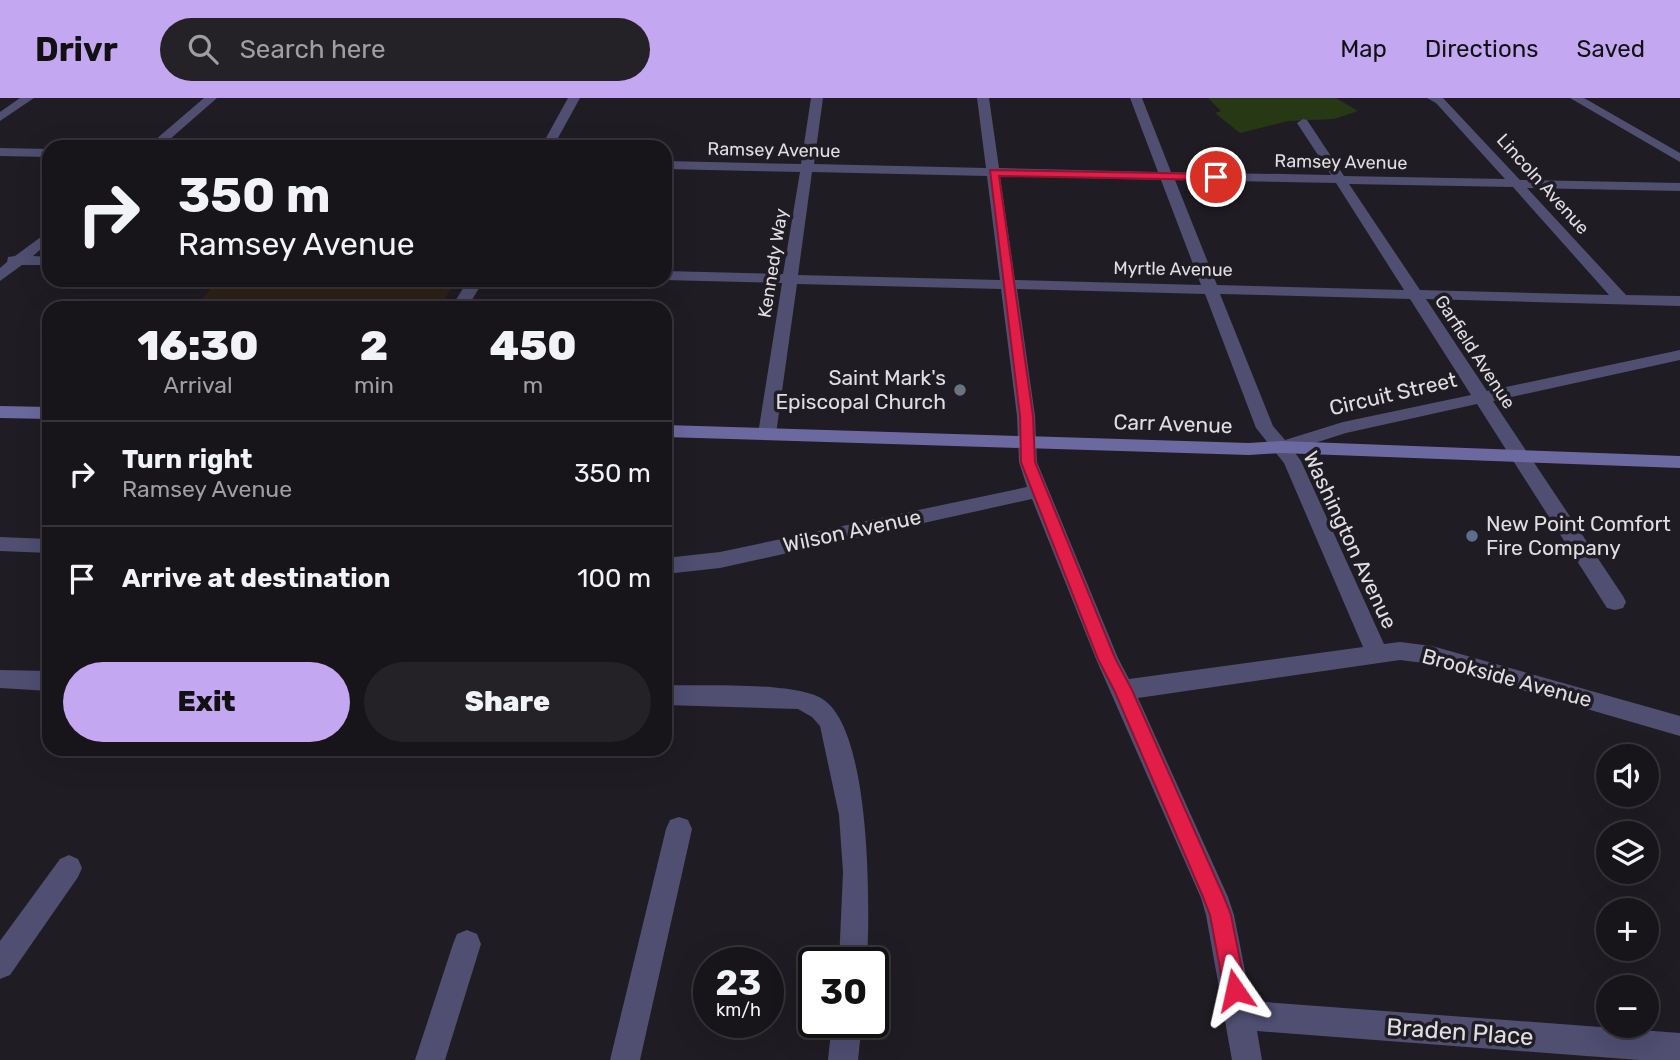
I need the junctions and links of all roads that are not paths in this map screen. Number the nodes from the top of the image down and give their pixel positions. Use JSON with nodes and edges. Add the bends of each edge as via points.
{"nodes":[{"id":1,"x":29,"y":98,"type":"edge"},
{"id":2,"x":211,"y":98,"type":"edge"},
{"id":3,"x":574,"y":98,"type":"edge"},
{"id":4,"x":817,"y":98,"type":"edge"},
{"id":5,"x":983,"y":98,"type":"edge"},
{"id":6,"x":1136,"y":98,"type":"edge"},
{"id":7,"x":1433,"y":98,"type":"edge"},
{"id":8,"x":1576,"y":98,"type":"edge"},
{"id":9,"x":0,"y":117,"type":"edge"},
{"id":10,"x":1303,"y":123,"type":"dead end"},
{"id":11,"x":161,"y":140,"type":"edge"},
{"id":12,"x":551,"y":140,"type":"edge"},
{"id":13,"x":0,"y":152,"type":"edge"},
{"id":14,"x":42,"y":153,"type":"edge"},
{"id":15,"x":1680,"y":158,"type":"edge"},
{"id":16,"x":672,"y":166,"type":"edge"},
{"id":17,"x":806,"y":169,"type":"junction"},
{"id":18,"x":993,"y":173,"type":"junction"},
{"id":19,"x":1166,"y":176,"type":"junction"},
{"id":20,"x":1340,"y":180,"type":"junction"},
{"id":21,"x":1515,"y":184,"type":"junction"},
{"id":22,"x":1680,"y":187,"type":"edge"},
{"id":23,"x":42,"y":241,"type":"edge"},
{"id":24,"x":0,"y":260,"type":"edge"},
{"id":25,"x":19,"y":260,"type":"junction"},
{"id":26,"x":42,"y":261,"type":"edge"},
{"id":27,"x":0,"y":276,"type":"edge"},
{"id":28,"x":672,"y":276,"type":"edge"},
{"id":29,"x":790,"y":279,"type":"junction"},
{"id":30,"x":1009,"y":284,"type":"junction"},
{"id":31,"x":1210,"y":289,"type":"junction"},
{"id":32,"x":1415,"y":294,"type":"junction"},
{"id":33,"x":1621,"y":299,"type":"junction"},
{"id":34,"x":1680,"y":301,"type":"edge"},
{"id":35,"x":1680,"y":355,"type":"edge"},
{"id":36,"x":1480,"y":397,"type":"junction"},
{"id":37,"x":0,"y":412,"type":"edge"},
{"id":38,"x":42,"y":413,"type":"edge"},
{"id":39,"x":672,"y":431,"type":"edge"},
{"id":40,"x":767,"y":434,"type":"junction"},
{"id":41,"x":1027,"y":441,"type":"junction"},
{"id":42,"x":1281,"y":447,"type":"junction"},
{"id":43,"x":1520,"y":457,"type":"junction"},
{"id":44,"x":1680,"y":462,"type":"edge"},
{"id":45,"x":1038,"y":491,"type":"junction"},
{"id":46,"x":0,"y":544,"type":"edge"},
{"id":47,"x":42,"y":546,"type":"edge"},
{"id":48,"x":672,"y":565,"type":"edge"},
{"id":49,"x":1615,"y":602,"type":"dead end"},
{"id":50,"x":1377,"y":653,"type":"junction"},
{"id":51,"x":0,"y":680,"type":"edge"},
{"id":52,"x":42,"y":681,"type":"edge"},
{"id":53,"x":1124,"y":690,"type":"junction"},
{"id":54,"x":672,"y":695,"type":"edge"},
{"id":55,"x":1680,"y":726,"type":"edge"},
{"id":56,"x":679,"y":829,"type":"dead end"},
{"id":57,"x":69,"y":868,"type":"dead end"},
{"id":58,"x":467,"y":944,"type":"dead end"},
{"id":59,"x":854,"y":947,"type":"edge"},
{"id":60,"x":0,"y":965,"type":"edge"},
{"id":61,"x":1240,"y":1016,"type":"junction"},
{"id":62,"x":845,"y":1038,"type":"edge"},
{"id":63,"x":1680,"y":1048,"type":"edge"},
{"id":64,"x":430,"y":1060,"type":"edge"},
{"id":65,"x":625,"y":1060,"type":"edge"},
{"id":66,"x":843,"y":1060,"type":"edge"},
{"id":67,"x":1247,"y":1060,"type":"edge"}],
"edges":[{"from":1,"to":9,"type":"street"},
{"from":2,"to":11,"type":"street"},
{"from":3,"to":12,"type":"street"},
{"from":4,"to":17,"type":"street","name":"Kennedy Way"},
{"from":5,"to":18,"type":"street"},
{"from":6,"to":19,"type":"street","name":"Washington Avenue"},
{"from":7,"to":21,"type":"street","name":"Lincoln Avenue"},
{"from":8,"to":15,"type":"street"},
{"from":10,"to":20,"type":"street","name":"Garfield Avenue"},
{"from":13,"to":14,"type":"street"},
{"from":16,"to":17,"type":"street","name":"Ramsey Avenue"},
{"from":17,"to":18,"type":"street","name":"Ramsey Avenue"},
{"from":17,"to":29,"type":"street","name":"Kennedy Way"},
{"from":18,"to":19,"type":"street","name":"Ramsey Avenue"},
{"from":18,"to":30,"type":"street"},
{"from":19,"to":20,"type":"street","name":"Ramsey Avenue"},
{"from":19,"to":31,"type":"street","name":"Washington Avenue"},
{"from":20,"to":21,"type":"street","name":"Ramsey Avenue"},
{"from":20,"to":32,"type":"street","name":"Garfield Avenue"},
{"from":21,"to":22,"type":"street","name":"Ramsey Avenue"},
{"from":21,"to":33,"type":"street","name":"Lincoln Avenue"},
{"from":23,"to":25,"type":"street"},
{"from":24,"to":25,"type":"street"},
{"from":25,"to":26,"type":"street"},
{"from":25,"to":27,"type":"street"},
{"from":28,"to":29,"type":"street","name":"Myrtle Avenue"},
{"from":29,"to":30,"type":"street","name":"Myrtle Avenue"},
{"from":29,"to":40,"type":"street","name":"Kennedy Way"},
{"from":30,"to":31,"type":"street","name":"Myrtle Avenue"},
{"from":30,"to":41,"type":"street"},
{"from":31,"to":32,"type":"street","name":"Myrtle Avenue"},
{"from":31,"to":42,"type":"street","name":"Washington Avenue","via":[[1265,428]]},
{"from":32,"to":33,"type":"street","name":"Myrtle Avenue"},
{"from":32,"to":36,"type":"street","name":"Garfield Avenue"},
{"from":33,"to":34,"type":"street","name":"Myrtle Avenue"},
{"from":35,"to":36,"type":"street","name":"Circuit Street"},
{"from":36,"to":42,"type":"street","name":"Circuit Street"},
{"from":36,"to":43,"type":"street","name":"Garfield Avenue"},
{"from":37,"to":38,"type":"street"},
{"from":39,"to":40,"type":"street","name":"Carr Avenue"},
{"from":40,"to":41,"type":"street","name":"Carr Avenue"},
{"from":41,"to":42,"type":"street","name":"Carr Avenue"},
{"from":41,"to":45,"type":"street","via":[[1028,462]]},
{"from":42,"to":43,"type":"street","name":"Carr Avenue"},
{"from":42,"to":50,"type":"street","name":"Washington Avenue","via":[[1292,461]]},
{"from":43,"to":44,"type":"street","name":"Carr Avenue"},
{"from":43,"to":49,"type":"street","name":"Garfield Avenue"},
{"from":45,"to":48,"type":"street","name":"Wilson Avenue","via":[[720,560]]},
{"from":45,"to":53,"type":"street"},
{"from":46,"to":47,"type":"street"},
{"from":50,"to":53,"type":"street","name":"Brookside Avenue"},
{"from":50,"to":55,"type":"street","name":"Brookside Avenue","via":[[1432,655]]},
{"from":51,"to":52,"type":"street"},
{"from":53,"to":61,"type":"street","via":[[1214,897]]},
{"from":54,"to":59,"type":"street","via":[[798,699],[813,704],[829,718],[852,816]]},
{"from":56,"to":65,"type":"street"},
{"from":57,"to":60,"type":"street"},
{"from":58,"to":64,"type":"street"},
{"from":61,"to":63,"type":"street","name":"Braden Place"},
{"from":61,"to":67,"type":"street"},
{"from":62,"to":66,"type":"street"}]}
